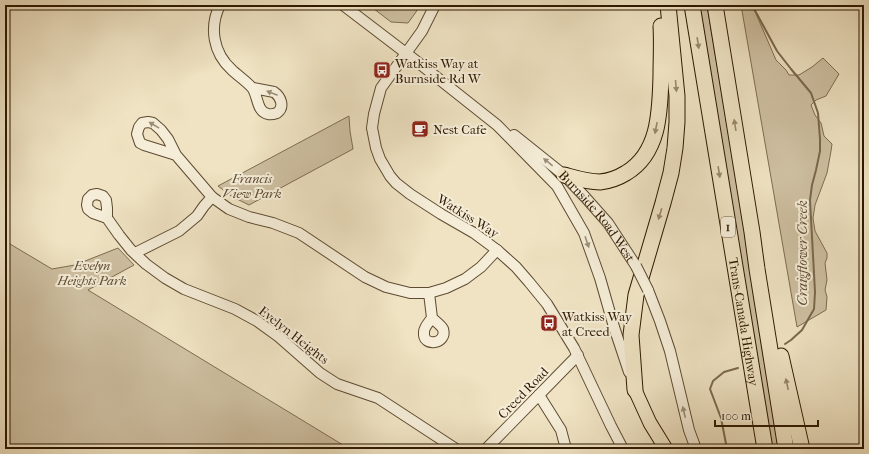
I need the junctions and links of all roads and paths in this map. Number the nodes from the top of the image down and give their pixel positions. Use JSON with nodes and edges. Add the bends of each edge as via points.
{"nodes":[{"id":1,"x":220,"y":5,"type":"edge"},
{"id":2,"x":343,"y":5,"type":"edge"},
{"id":3,"x":435,"y":5,"type":"edge"},
{"id":4,"x":661,"y":5,"type":"edge"},
{"id":5,"x":668,"y":5,"type":"edge"},
{"id":6,"x":692,"y":5,"type":"edge"},
{"id":7,"x":715,"y":5,"type":"edge"},
{"id":8,"x":406,"y":54,"type":"junction"},
{"id":9,"x":252,"y":88,"type":"dead end"},
{"id":10,"x":497,"y":125,"type":"junction"},
{"id":11,"x":176,"y":155,"type":"dead end"},
{"id":12,"x":564,"y":175,"type":"junction"},
{"id":13,"x":212,"y":197,"type":"junction"},
{"id":14,"x":107,"y":218,"type":"dead end"},
{"id":15,"x":752,"y":232,"type":"junction"},
{"id":16,"x":497,"y":250,"type":"junction"},
{"id":17,"x":135,"y":253,"type":"junction"},
{"id":18,"x":429,"y":293,"type":"junction"},
{"id":19,"x":432,"y":318,"type":"dead end"},
{"id":20,"x":578,"y":356,"type":"junction"},
{"id":21,"x":635,"y":390,"type":"junction"},
{"id":22,"x":539,"y":395,"type":"junction"},
{"id":23,"x":456,"y":449,"type":"edge"},
{"id":24,"x":486,"y":449,"type":"edge"},
{"id":25,"x":566,"y":449,"type":"edge"},
{"id":26,"x":623,"y":449,"type":"edge"},
{"id":27,"x":666,"y":449,"type":"edge"},
{"id":28,"x":696,"y":449,"type":"edge"},
{"id":29,"x":765,"y":449,"type":"edge"},
{"id":30,"x":786,"y":449,"type":"edge"},
{"id":31,"x":802,"y":449,"type":"edge"}],
"edges":[{"from":1,"to":9,"type":"street","via":[[214,21],[216,46],[230,69]]},
{"from":2,"to":8,"type":"street","name":"Burnside Road West"},
{"from":3,"to":8,"type":"street","name":"Watkiss Way","via":[[422,31]]},
{"from":4,"to":12,"type":"highway","one_way":true,"via":[[660,97],[655,134],[649,149],[642,160],[622,176],[600,182]]},
{"from":5,"to":21,"type":"highway","one_way":true,"via":[[677,96],[676,129],[671,173],[636,295],[631,335]]},
{"from":6,"to":29,"type":"highway","name":"Trans-Canada Highway","number":"1","one_way":true},
{"from":15,"to":7,"type":"highway","name":"Trans-Canada Highway","number":"1","one_way":true},
{"from":8,"to":10,"type":"street","name":"Burnside Road West"},
{"from":8,"to":16,"type":"street","name":"Watkiss Way","via":[[381,88],[375,107],[372,128],[380,159],[390,176],[410,194]]},
{"from":12,"to":10,"type":"street","name":"Burnside Road West","one_way":true,"via":[[516,136]]},
{"from":10,"to":21,"type":"street","name":"Burnside Road West","one_way":true,"via":[[557,186],[584,233]]},
{"from":11,"to":13,"type":"street"},
{"from":28,"to":12,"type":"street","name":"Burnside Road West","one_way":true,"bridge":true,"via":[[670,350],[648,290],[608,223]]},
{"from":13,"to":17,"type":"street","via":[[197,216],[179,231]]},
{"from":13,"to":18,"type":"street","via":[[229,209],[299,233],[365,277],[386,287],[410,293]]},
{"from":14,"to":17,"type":"street","name":"Evelyn Heights"},
{"from":15,"to":30,"type":"highway","name":"Trans-Canada Highway","number":"1"},
{"from":31,"to":15,"type":"highway","one_way":true},
{"from":16,"to":18,"type":"street","via":[[465,279]]},
{"from":16,"to":20,"type":"street","name":"Watkiss Way","via":[[516,266],[548,304]]},
{"from":17,"to":23,"type":"street","name":"Evelyn Heights","via":[[164,278],[235,308],[257,321],[337,384],[378,398]]},
{"from":18,"to":19,"type":"street"},
{"from":20,"to":22,"type":"street","name":"Creed Road"},
{"from":20,"to":26,"type":"street","name":"Watkiss Way"},
{"from":21,"to":27,"type":"main road","name":"Burnside Road West","via":[[650,423]]},
{"from":22,"to":24,"type":"street","name":"Creed Road"},
{"from":22,"to":25,"type":"street","via":[[561,430]]}]}
